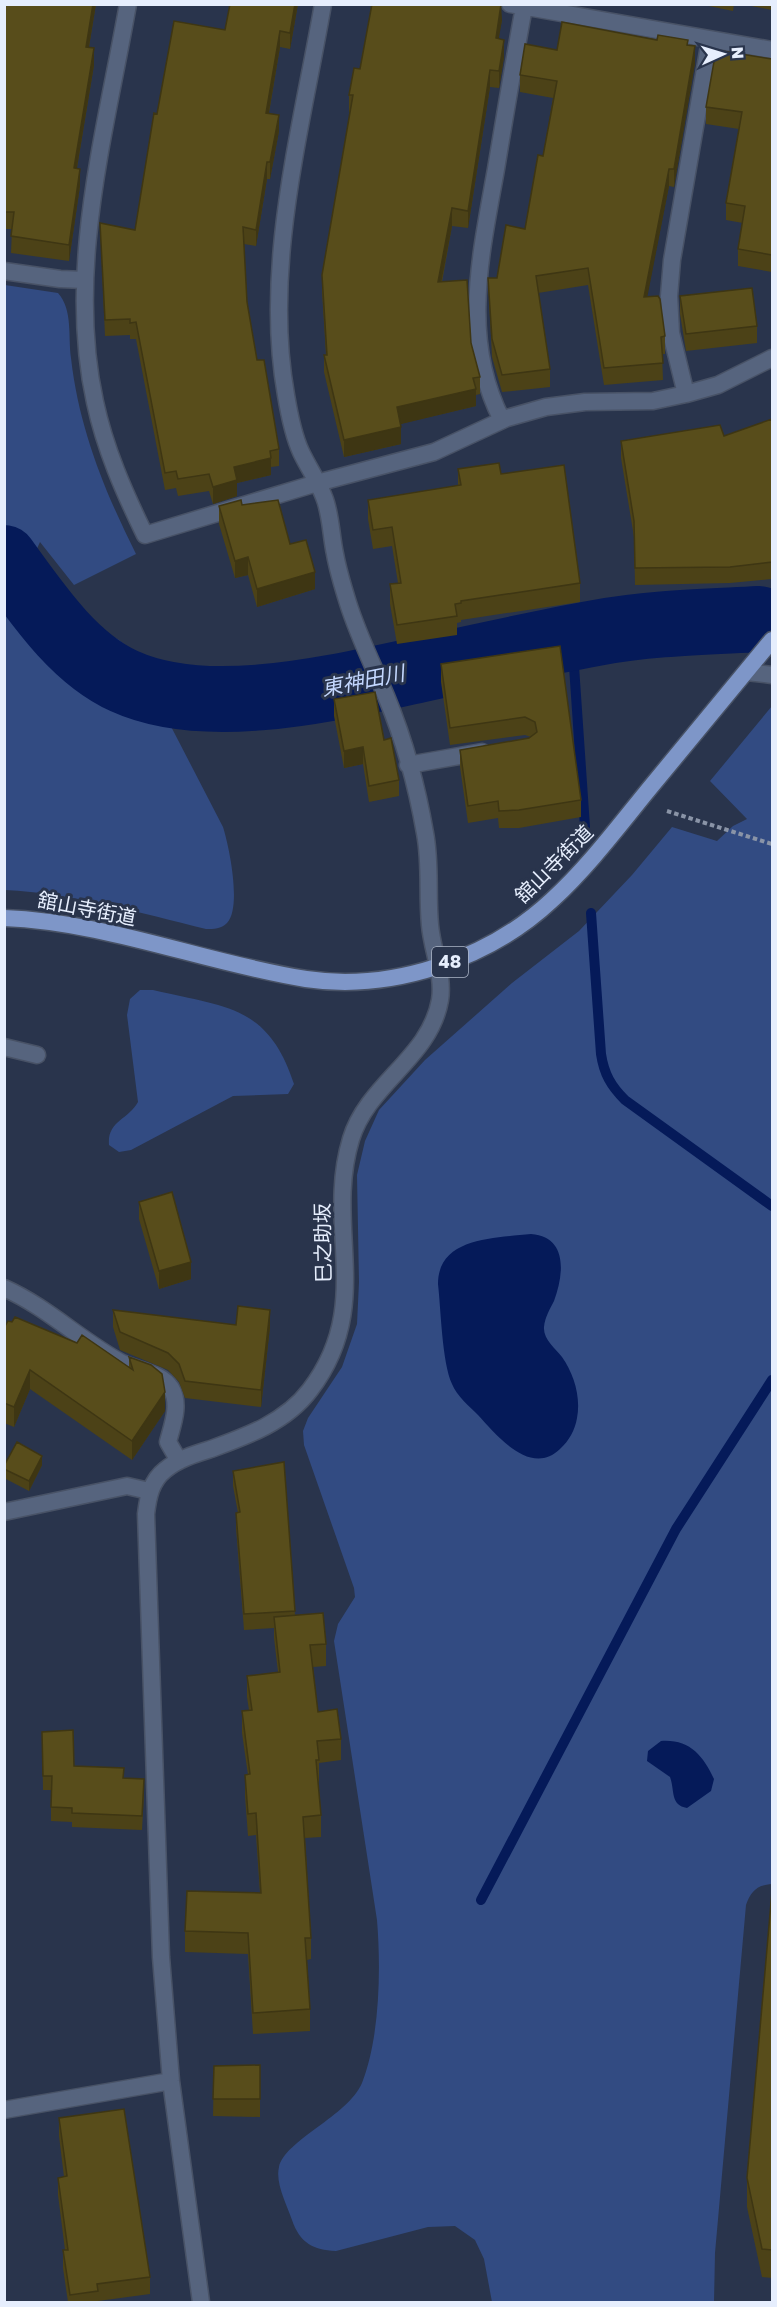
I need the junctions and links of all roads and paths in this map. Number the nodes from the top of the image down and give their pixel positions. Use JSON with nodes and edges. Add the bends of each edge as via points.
{"nodes":[{"id":1,"x":128,"y":4,"type":"edge"},
{"id":2,"x":323,"y":4,"type":"edge"},
{"id":3,"x":517,"y":6,"type":"edge"},
{"id":4,"x":710,"y":39,"type":"junction"},
{"id":5,"x":772,"y":50,"type":"edge"},
{"id":6,"x":4,"y":272,"type":"edge"},
{"id":7,"x":85,"y":280,"type":"junction"},
{"id":8,"x":772,"y":357,"type":"edge"},
{"id":9,"x":686,"y":394,"type":"junction"},
{"id":10,"x":502,"y":420,"type":"junction"},
{"id":11,"x":317,"y":483,"type":"junction"},
{"id":12,"x":770,"y":643,"type":"edge"},
{"id":13,"x":747,"y":672,"type":"junction"},
{"id":14,"x":772,"y":675,"type":"edge"},
{"id":15,"x":504,"y":748,"type":"edge"},
{"id":16,"x":408,"y":765,"type":"junction"},
{"id":17,"x":639,"y":802,"type":"junction"},
{"id":18,"x":772,"y":844,"type":"edge"},
{"id":19,"x":4,"y":918,"type":"edge"},
{"id":20,"x":438,"y":966,"type":"junction"},
{"id":21,"x":4,"y":1047,"type":"edge"},
{"id":22,"x":38,"y":1055,"type":"dead end"},
{"id":23,"x":4,"y":1288,"type":"edge"},
{"id":24,"x":179,"y":1461,"type":"junction"},
{"id":25,"x":149,"y":1491,"type":"junction"},
{"id":26,"x":4,"y":1512,"type":"edge"},
{"id":27,"x":171,"y":2081,"type":"junction"},
{"id":28,"x":4,"y":2110,"type":"edge"},
{"id":29,"x":201,"y":2302,"type":"edge"}],
"edges":[{"from":1,"to":7,"type":"street","via":[[90,220]]},
{"from":2,"to":11,"type":"street","name":"巳之助坂","via":[[282,240],[278,292],[279,345],[286,397],[299,448]]},
{"from":3,"to":4,"type":"street"},
{"from":3,"to":10,"type":"street","via":[[476,298],[482,355],[492,401]]},
{"from":4,"to":5,"type":"street"},
{"from":4,"to":9,"type":"street","via":[[669,296],[670,333]]},
{"from":6,"to":7,"type":"street"},
{"from":7,"to":11,"type":"street","via":[[87,357],[95,402],[106,446],[144,535]]},
{"from":8,"to":9,"type":"street","via":[[718,385]]},
{"from":9,"to":10,"type":"street","via":[[653,401],[546,407]]},
{"from":10,"to":11,"type":"street","via":[[434,452]]},
{"from":11,"to":16,"type":"street","name":"巳之助坂","via":[[325,499],[347,600],[388,700]]},
{"from":12,"to":13,"type":"main road","name":"舘山寺街道","number":"48"},
{"from":13,"to":14,"type":"street"},
{"from":13,"to":17,"type":"main road","name":"舘山寺街道","number":"48"},
{"from":15,"to":16,"type":"street"},
{"from":16,"to":20,"type":"street","name":"巳之助坂","via":[[425,834],[430,926]]},
{"from":17,"to":18,"type":"path"},
{"from":17,"to":20,"type":"main road","name":"舘山寺街道","number":"48","via":[[552,900],[491,944]]},
{"from":19,"to":20,"type":"main road","name":"舘山寺街道","number":"48","via":[[99,931],[309,980],[384,978]]},
{"from":20,"to":24,"type":"street","name":"巳之助坂","via":[[440,997],[432,1028],[368,1102],[351,1136],[343,1173],[343,1322],[330,1361],[308,1394],[277,1420]]},
{"from":21,"to":22,"type":"street"},
{"from":23,"to":24,"type":"street","via":[[44,1310],[105,1353],[166,1383],[176,1403],[168,1442]]},
{"from":24,"to":25,"type":"street","name":"巳之助坂","via":[[163,1471]]},
{"from":25,"to":26,"type":"street","via":[[127,1486]]},
{"from":25,"to":27,"type":"street","via":[[146,1514],[160,1933]]},
{"from":27,"to":28,"type":"street"},
{"from":27,"to":29,"type":"street"}]}
